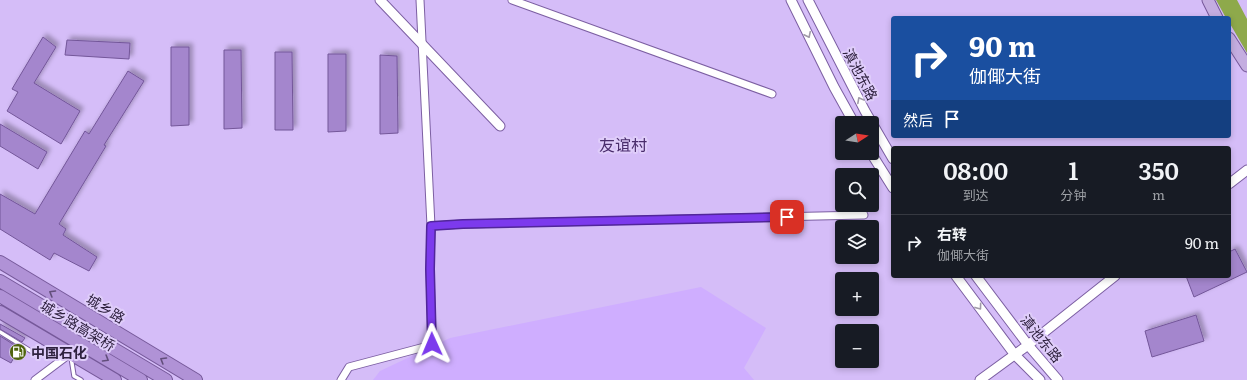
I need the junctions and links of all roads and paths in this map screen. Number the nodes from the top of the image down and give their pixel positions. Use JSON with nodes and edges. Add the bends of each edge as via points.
{"nodes":[{"id":1,"x":380,"y":0,"type":"edge"},
{"id":2,"x":420,"y":0,"type":"edge"},
{"id":3,"x":512,"y":0,"type":"edge"},
{"id":4,"x":791,"y":0,"type":"edge"},
{"id":5,"x":808,"y":0,"type":"edge"},
{"id":6,"x":1208,"y":0,"type":"edge"},
{"id":7,"x":1217,"y":16,"type":"edge"},
{"id":8,"x":1231,"y":41,"type":"edge"},
{"id":9,"x":1247,"y":66,"type":"edge"},
{"id":10,"x":772,"y":94,"type":"dead end"},
{"id":11,"x":850,"y":116,"type":"edge"},
{"id":12,"x":500,"y":126,"type":"dead end"},
{"id":13,"x":891,"y":156,"type":"edge"},
{"id":14,"x":875,"y":160,"type":"edge"},
{"id":15,"x":1247,"y":170,"type":"edge"},
{"id":16,"x":1231,"y":182,"type":"edge"},
{"id":17,"x":891,"y":185,"type":"edge"},
{"id":18,"x":864,"y":215,"type":"dead end"},
{"id":19,"x":431,"y":226,"type":"junction"},
{"id":20,"x":0,"y":262,"type":"edge"},
{"id":21,"x":957,"y":278,"type":"edge"},
{"id":22,"x":978,"y":278,"type":"edge"},
{"id":23,"x":1112,"y":278,"type":"edge"},
{"id":24,"x":0,"y":281,"type":"edge"},
{"id":25,"x":0,"y":296,"type":"edge"},
{"id":26,"x":0,"y":312,"type":"edge"},
{"id":27,"x":0,"y":332,"type":"edge"},
{"id":28,"x":1028,"y":345,"type":"junction"},
{"id":29,"x":71,"y":353,"type":"junction"},
{"id":30,"x":1015,"y":355,"type":"junction"},
{"id":31,"x":35,"y":380,"type":"edge"},
{"id":32,"x":81,"y":380,"type":"edge"},
{"id":33,"x":115,"y":380,"type":"edge"},
{"id":34,"x":141,"y":380,"type":"edge"},
{"id":35,"x":166,"y":380,"type":"edge"},
{"id":36,"x":196,"y":380,"type":"edge"},
{"id":37,"x":341,"y":380,"type":"edge"},
{"id":38,"x":980,"y":380,"type":"edge"},
{"id":39,"x":1040,"y":380,"type":"edge"},
{"id":40,"x":1058,"y":380,"type":"edge"}],
"edges":[{"from":1,"to":12,"type":"street"},
{"from":2,"to":19,"type":"street"},
{"from":3,"to":10,"type":"street"},
{"from":4,"to":11,"type":"street","one_way":true},
{"from":13,"to":5,"type":"street","name":"滇池东路","one_way":true},
{"from":6,"to":7,"type":"main road"},
{"from":8,"to":9,"type":"main road"},
{"from":14,"to":17,"type":"street"},
{"from":15,"to":16,"type":"street"},
{"from":18,"to":19,"type":"street"},
{"from":19,"to":37,"type":"street","via":[[432,344],[349,367]]},
{"from":36,"to":20,"type":"highway","name":"城乡路","one_way":true},
{"from":21,"to":30,"type":"street","name":"滇池东路","one_way":true},
{"from":22,"to":28,"type":"street","name":"滇池东路"},
{"from":23,"to":28,"type":"street"},
{"from":24,"to":35,"type":"highway","name":"城乡路高架桥"},
{"from":25,"to":34,"type":"highway","name":"城乡路高架桥","one_way":true},
{"from":26,"to":29,"type":"highway"},
{"from":27,"to":29,"type":"lane","via":[[34,353]]},
{"from":28,"to":30,"type":"street"},
{"from":28,"to":40,"type":"street","name":"滇池东路"},
{"from":29,"to":31,"type":"street"},
{"from":29,"to":32,"type":"lane","via":[[74,376]]},
{"from":29,"to":33,"type":"highway"},
{"from":30,"to":38,"type":"street"},
{"from":30,"to":39,"type":"street","name":"滇池东路"}]}
